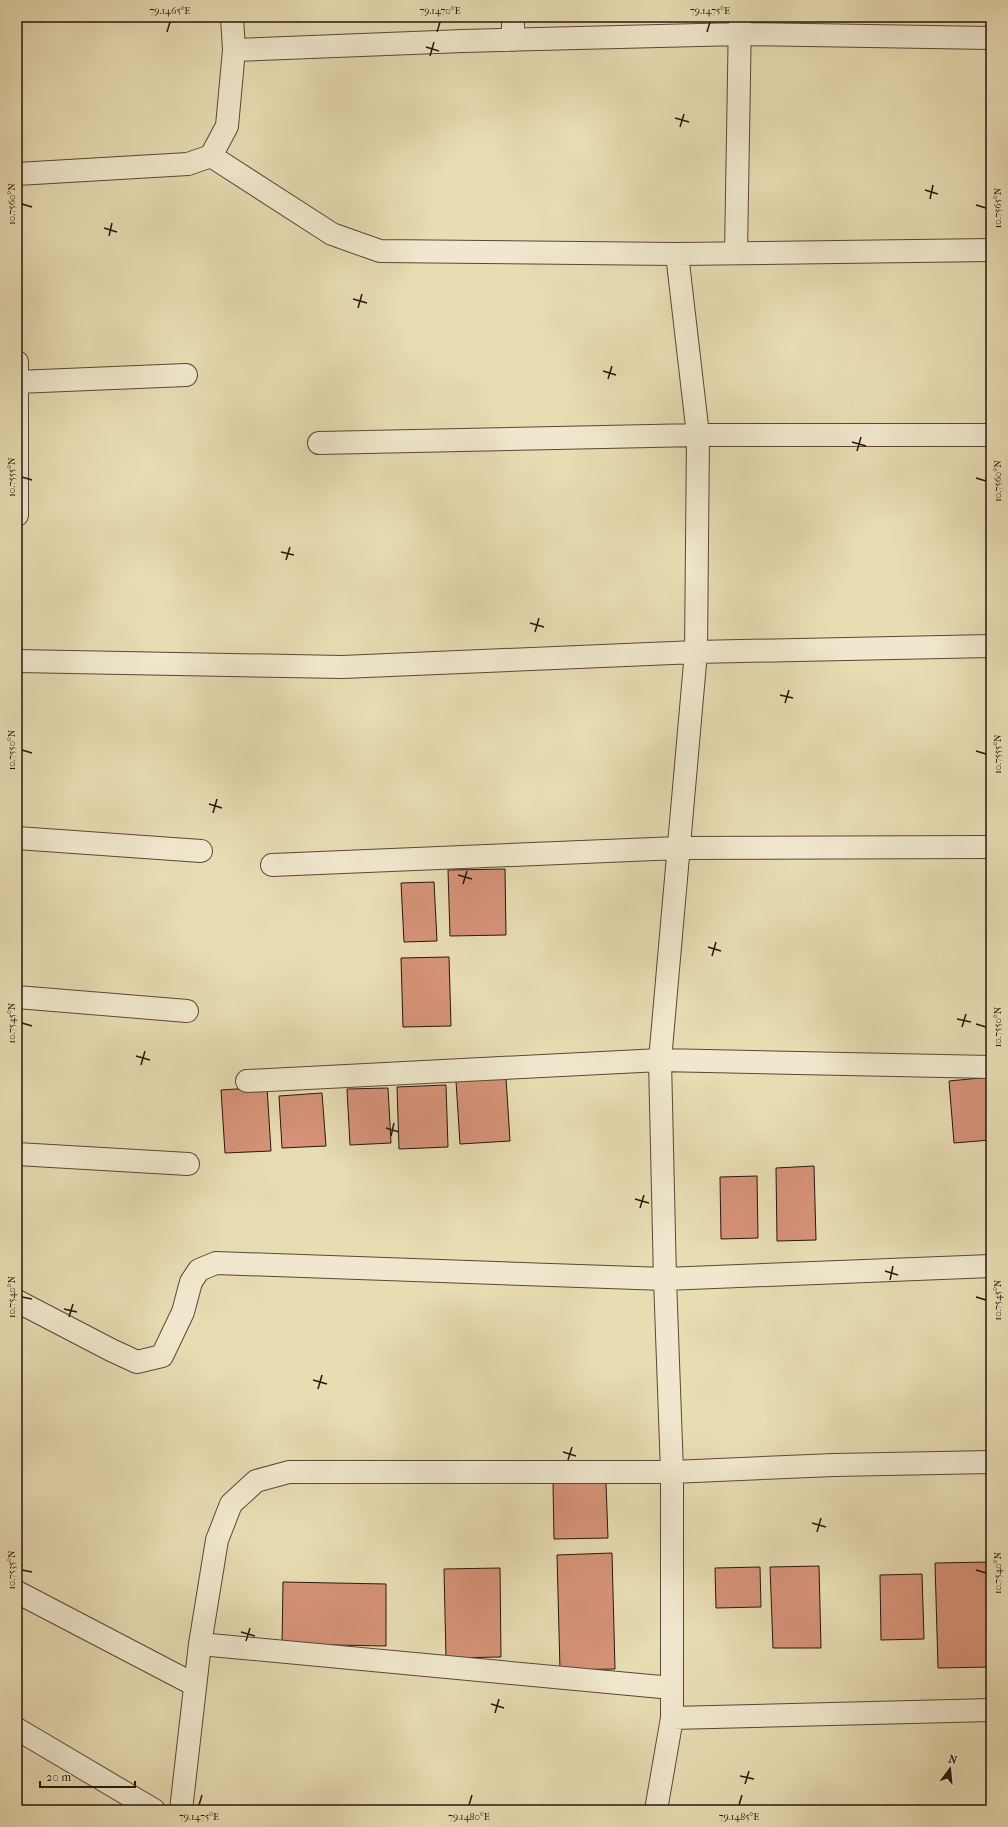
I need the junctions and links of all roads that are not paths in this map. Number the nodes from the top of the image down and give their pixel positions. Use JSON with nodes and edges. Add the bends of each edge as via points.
{"nodes":[{"id":1,"x":232,"y":17,"type":"edge"},
{"id":2,"x":513,"y":17,"type":"edge"},
{"id":3,"x":740,"y":26,"type":"edge"},
{"id":4,"x":991,"y":38,"type":"edge"},
{"id":5,"x":513,"y":40,"type":"junction"},
{"id":6,"x":234,"y":50,"type":"junction"},
{"id":7,"x":211,"y":156,"type":"junction"},
{"id":8,"x":17,"y":174,"type":"edge"},
{"id":9,"x":991,"y":250,"type":"edge"},
{"id":10,"x":736,"y":253,"type":"junction"},
{"id":11,"x":677,"y":254,"type":"junction"},
{"id":12,"x":186,"y":374,"type":"dead end"},
{"id":13,"x":17,"y":375,"type":"edge"},
{"id":14,"x":698,"y":435,"type":"junction"},
{"id":15,"x":991,"y":435,"type":"edge"},
{"id":16,"x":319,"y":443,"type":"dead end"},
{"id":17,"x":17,"y":515,"type":"edge"},
{"id":18,"x":991,"y":646,"type":"edge"},
{"id":19,"x":696,"y":652,"type":"junction"},
{"id":20,"x":17,"y":660,"type":"edge"},
{"id":21,"x":17,"y":838,"type":"edge"},
{"id":22,"x":991,"y":847,"type":"edge"},
{"id":23,"x":678,"y":848,"type":"junction"},
{"id":24,"x":201,"y":851,"type":"dead end"},
{"id":25,"x":272,"y":865,"type":"dead end"},
{"id":26,"x":17,"y":997,"type":"edge"},
{"id":27,"x":187,"y":1011,"type":"dead end"},
{"id":28,"x":660,"y":1060,"type":"junction"},
{"id":29,"x":991,"y":1067,"type":"edge"},
{"id":30,"x":246,"y":1081,"type":"dead end"},
{"id":31,"x":17,"y":1154,"type":"edge"},
{"id":32,"x":188,"y":1164,"type":"dead end"},
{"id":33,"x":991,"y":1266,"type":"edge"},
{"id":34,"x":665,"y":1279,"type":"junction"},
{"id":35,"x":17,"y":1301,"type":"edge"},
{"id":36,"x":991,"y":1462,"type":"edge"},
{"id":37,"x":672,"y":1472,"type":"junction"},
{"id":38,"x":17,"y":1592,"type":"edge"},
{"id":39,"x":200,"y":1644,"type":"junction"},
{"id":40,"x":195,"y":1685,"type":"junction"},
{"id":41,"x":672,"y":1688,"type":"junction"},
{"id":42,"x":991,"y":1710,"type":"edge"},
{"id":43,"x":672,"y":1718,"type":"junction"},
{"id":44,"x":17,"y":1729,"type":"edge"},
{"id":45,"x":154,"y":1810,"type":"edge"},
{"id":46,"x":181,"y":1810,"type":"edge"},
{"id":47,"x":656,"y":1810,"type":"edge"}],
"edges":[{"from":1,"to":6,"type":"street"},
{"from":2,"to":5,"type":"street"},
{"from":3,"to":4,"type":"street"},
{"from":3,"to":5,"type":"street"},
{"from":3,"to":10,"type":"street"},
{"from":5,"to":6,"type":"street"},
{"from":6,"to":7,"type":"street","via":[[227,126]]},
{"from":7,"to":8,"type":"street","via":[[188,164]]},
{"from":7,"to":11,"type":"street","via":[[332,234],[380,251]]},
{"from":9,"to":10,"type":"street"},
{"from":10,"to":11,"type":"street"},
{"from":11,"to":14,"type":"street"},
{"from":12,"to":13,"type":"street"},
{"from":13,"to":17,"type":"street"},
{"from":14,"to":15,"type":"street"},
{"from":14,"to":16,"type":"street"},
{"from":14,"to":19,"type":"street"},
{"from":18,"to":19,"type":"street"},
{"from":19,"to":20,"type":"street","via":[[342,668]]},
{"from":19,"to":23,"type":"street"},
{"from":21,"to":24,"type":"street"},
{"from":22,"to":23,"type":"street"},
{"from":23,"to":25,"type":"street"},
{"from":23,"to":28,"type":"street"},
{"from":26,"to":27,"type":"street"},
{"from":28,"to":29,"type":"street"},
{"from":28,"to":30,"type":"street"},
{"from":28,"to":34,"type":"street"},
{"from":31,"to":32,"type":"street"},
{"from":33,"to":34,"type":"street"},
{"from":34,"to":35,"type":"street","via":[[216,1263],[200,1270],[191,1282],[183,1312],[162,1356],[137,1362]]},
{"from":34,"to":37,"type":"street"},
{"from":36,"to":37,"type":"street"},
{"from":37,"to":39,"type":"street","via":[[289,1472],[256,1481],[230,1504],[218,1540]]},
{"from":37,"to":41,"type":"street"},
{"from":38,"to":40,"type":"street"},
{"from":39,"to":40,"type":"street"},
{"from":39,"to":41,"type":"street"},
{"from":40,"to":46,"type":"street"},
{"from":41,"to":43,"type":"street"},
{"from":42,"to":43,"type":"street"},
{"from":43,"to":47,"type":"street"},
{"from":44,"to":45,"type":"street"}]}
